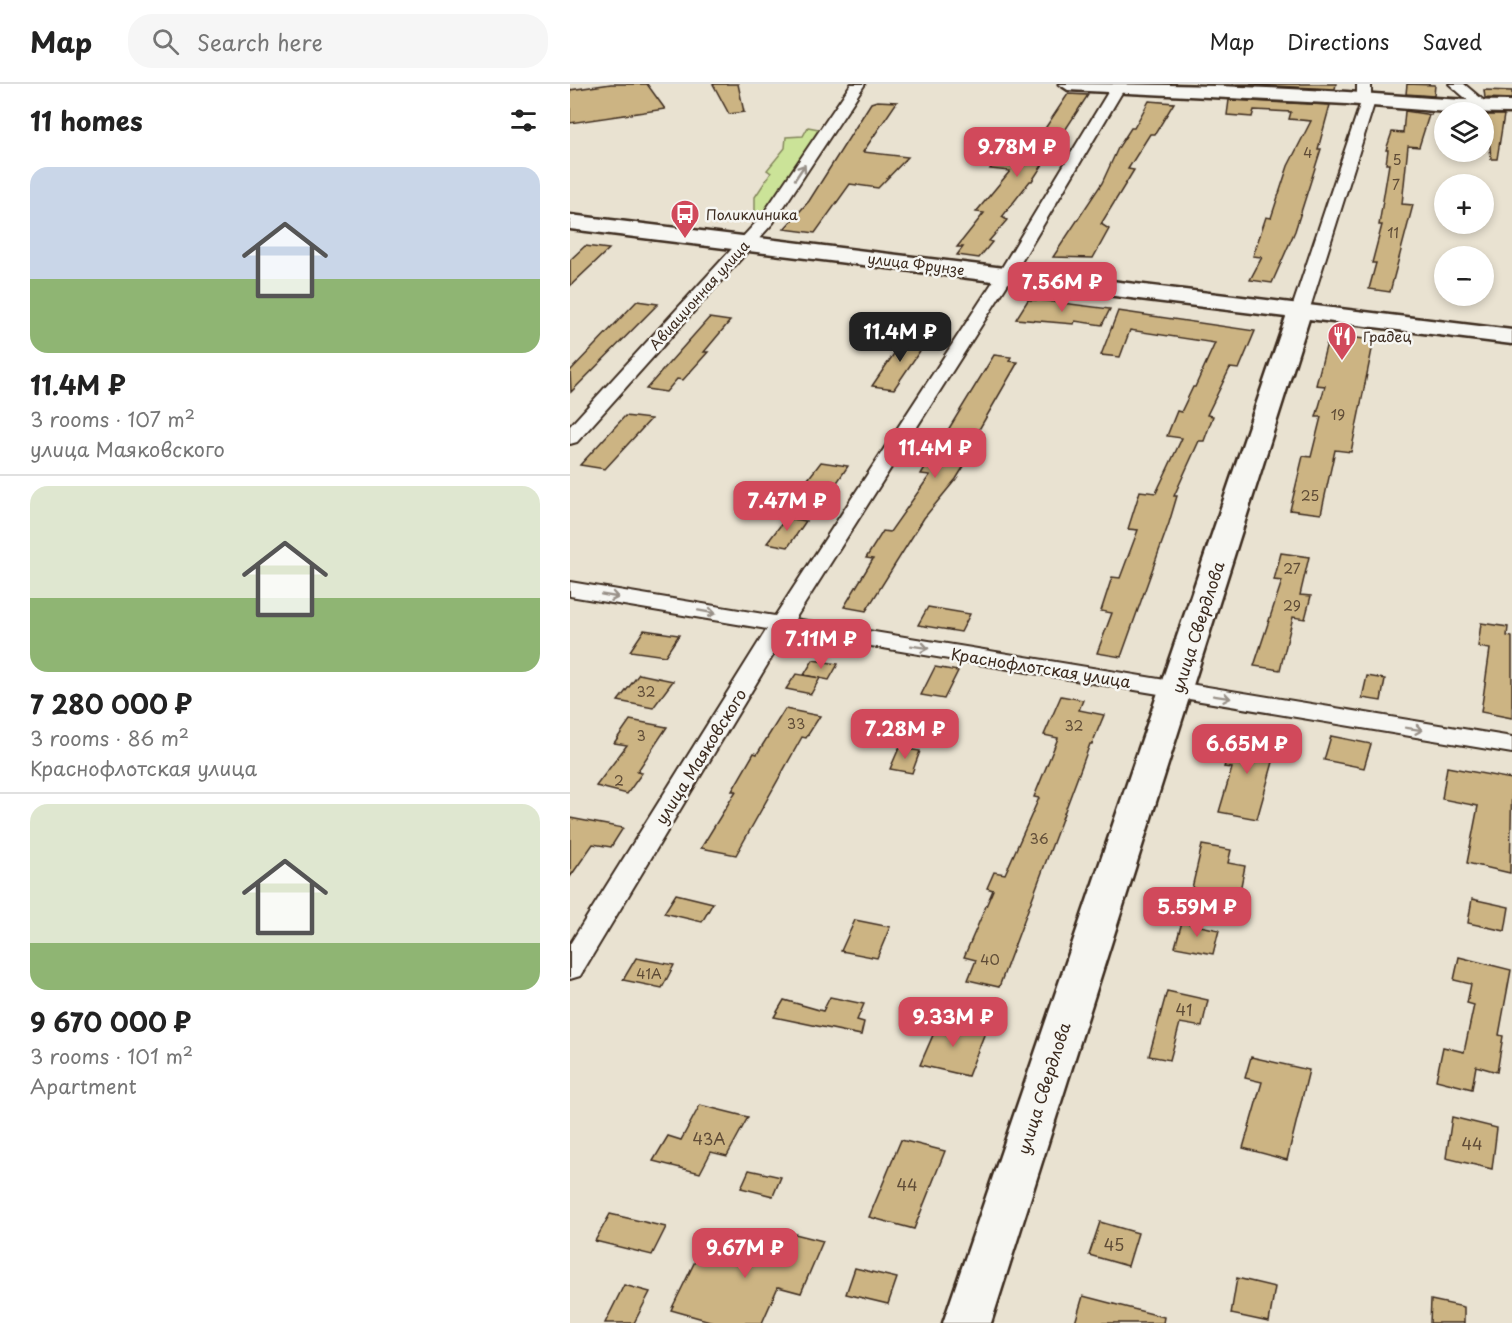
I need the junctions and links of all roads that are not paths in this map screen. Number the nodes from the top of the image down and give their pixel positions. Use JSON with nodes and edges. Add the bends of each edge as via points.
{"nodes":[{"id":1,"x":858,"y":84,"type":"edge"},
{"id":2,"x":1068,"y":84,"type":"edge"},
{"id":3,"x":1456,"y":84,"type":"edge"},
{"id":4,"x":1120,"y":86,"type":"edge"},
{"id":5,"x":1366,"y":92,"type":"edge"},
{"id":6,"x":1478,"y":102,"type":"edge"},
{"id":7,"x":1434,"y":104,"type":"edge"},
{"id":8,"x":1494,"y":105,"type":"edge"},
{"id":9,"x":1512,"y":106,"type":"edge"},
{"id":10,"x":570,"y":222,"type":"edge"},
{"id":11,"x":746,"y":243,"type":"junction"},
{"id":12,"x":1006,"y":274,"type":"junction"},
{"id":13,"x":1300,"y":311,"type":"junction"},
{"id":14,"x":1512,"y":337,"type":"edge"},
{"id":15,"x":570,"y":438,"type":"edge"},
{"id":16,"x":570,"y":589,"type":"edge"},
{"id":17,"x":781,"y":624,"type":"junction"},
{"id":18,"x":1176,"y":690,"type":"junction"},
{"id":19,"x":1512,"y":745,"type":"edge"},
{"id":20,"x":570,"y":968,"type":"edge"},
{"id":21,"x":967,"y":1323,"type":"edge"}],
"edges":[{"from":11,"to":1,"type":"street","name":"Авиационная улица","one_way":true,"via":[[767,220]]},
{"from":2,"to":4,"type":"street"},
{"from":3,"to":6,"type":"street"},
{"from":4,"to":5,"type":"street"},
{"from":4,"to":12,"type":"street","name":"улица Маяковского"},
{"from":5,"to":7,"type":"street"},
{"from":5,"to":13,"type":"street","name":"улица Свердлова"},
{"from":8,"to":9,"type":"street"},
{"from":10,"to":11,"type":"street","name":"улица Фрунзе"},
{"from":11,"to":12,"type":"street","name":"улица Фрунзе"},
{"from":11,"to":15,"type":"street","name":"Авиационная улица"},
{"from":12,"to":13,"type":"street","name":"улица Фрунзе"},
{"from":12,"to":17,"type":"street","name":"улица Маяковского"},
{"from":13,"to":14,"type":"street","name":"улица Фрунзе"},
{"from":13,"to":18,"type":"street","name":"улица Свердлова"},
{"from":16,"to":17,"type":"street","name":"Краснофлотская улица","one_way":true},
{"from":17,"to":18,"type":"street","name":"Краснофлотская улица","one_way":true},
{"from":17,"to":20,"type":"street","name":"улица Маяковского"},
{"from":18,"to":19,"type":"street","name":"Краснофлотская улица","one_way":true},
{"from":18,"to":21,"type":"street","name":"улица Свердлова"}]}
